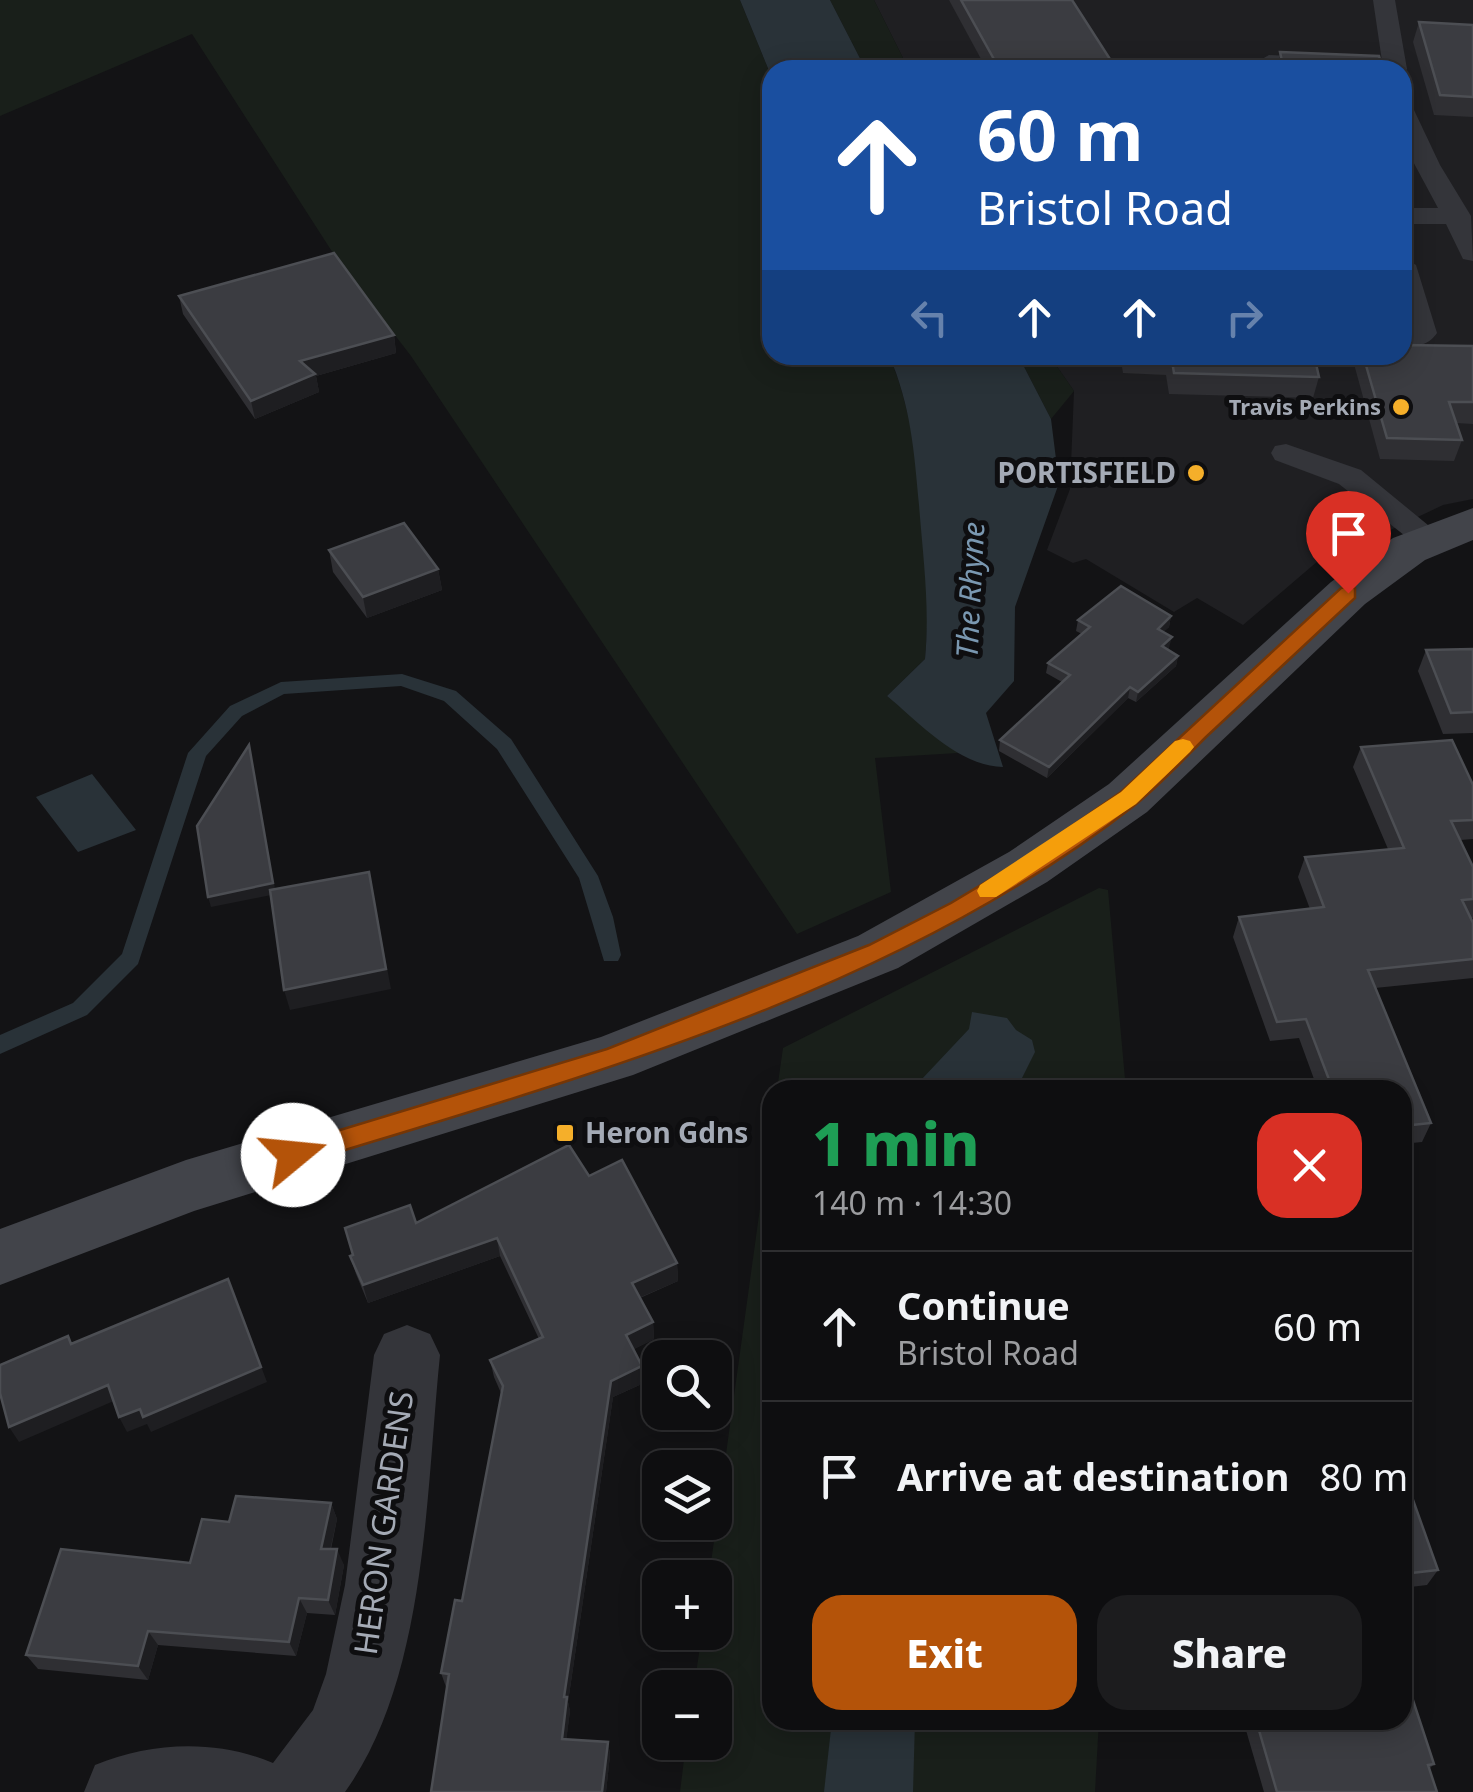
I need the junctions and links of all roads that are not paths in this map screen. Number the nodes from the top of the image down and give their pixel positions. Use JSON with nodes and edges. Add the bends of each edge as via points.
{"nodes":[{"id":1,"x":1384,"y":0,"type":"edge"},
{"id":2,"x":1393,"y":60,"type":"edge"},
{"id":3,"x":1412,"y":135,"type":"edge"},
{"id":4,"x":1412,"y":216,"type":"edge"},
{"id":5,"x":1458,"y":216,"type":"junction"},
{"id":6,"x":1473,"y":254,"type":"edge"},
{"id":7,"x":1412,"y":297,"type":"edge"},
{"id":8,"x":1412,"y":337,"type":"edge"},
{"id":9,"x":1286,"y":454,"type":"dead end"},
{"id":10,"x":1451,"y":531,"type":"edge"},
{"id":11,"x":0,"y":1257,"type":"edge"},
{"id":12,"x":407,"y":1355,"type":"dead end"},
{"id":13,"x":122,"y":1792,"type":"edge"},
{"id":14,"x":252,"y":1792,"type":"edge"},
{"id":15,"x":298,"y":1792,"type":"edge"}],
"edges":[{"from":1,"to":2,"type":"lane"},
{"from":3,"to":5,"type":"lane"},
{"from":4,"to":5,"type":"lane"},
{"from":5,"to":6,"type":"lane"},
{"from":7,"to":8,"type":"lane","via":[[1423,332]]},
{"from":9,"to":10,"type":"lane","via":[[1350,477]]},
{"from":10,"to":11,"type":"main road","via":[[1384,565],[1348,593],[1128,798],[1028,867],[878,952],[612,1058],[186,1187]]},
{"from":12,"to":15,"type":"street","name":"HERON GARDENS","via":[[370,1645],[341,1734]]},
{"from":13,"to":14,"type":"street","via":[[194,1782]]}]}
